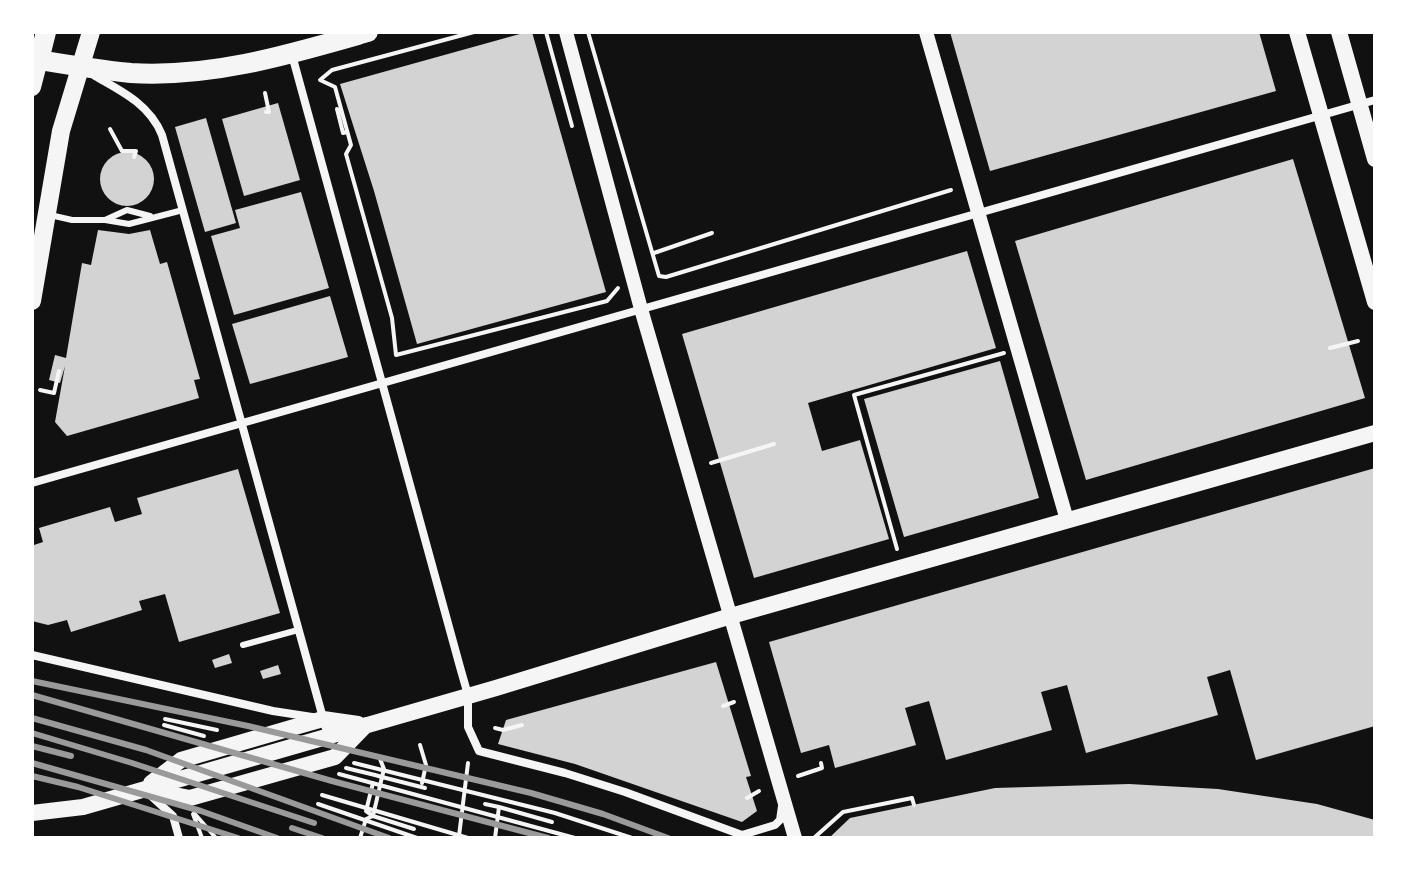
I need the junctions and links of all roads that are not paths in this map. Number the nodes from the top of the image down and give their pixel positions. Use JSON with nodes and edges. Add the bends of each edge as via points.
{"nodes":[{"id":1,"x":46,"y":32,"type":"edge"},
{"id":2,"x":91,"y":32,"type":"edge"},
{"id":3,"x":368,"y":32,"type":"edge"},
{"id":4,"x":566,"y":32,"type":"edge"},
{"id":5,"x":926,"y":32,"type":"edge"},
{"id":6,"x":1297,"y":32,"type":"edge"},
{"id":7,"x":1339,"y":32,"type":"edge"},
{"id":8,"x":291,"y":54,"type":"junction"},
{"id":9,"x":36,"y":60,"type":"edge"},
{"id":10,"x":79,"y":67,"type":"junction"},
{"id":11,"x":32,"y":87,"type":"edge"},
{"id":12,"x":1367,"y":102,"type":"edge"},
{"id":13,"x":1321,"y":115,"type":"junction"},
{"id":14,"x":1375,"y":159,"type":"edge"},
{"id":15,"x":183,"y":210,"type":"junction"},
{"id":16,"x":979,"y":213,"type":"junction"},
{"id":17,"x":47,"y":214,"type":"junction"},
{"id":18,"x":150,"y":216,"type":"junction"},
{"id":19,"x":105,"y":220,"type":"junction"},
{"id":20,"x":32,"y":301,"type":"edge"},
{"id":21,"x":1375,"y":302,"type":"edge"},
{"id":22,"x":641,"y":309,"type":"junction"},
{"id":23,"x":384,"y":383,"type":"junction"},
{"id":24,"x":242,"y":424,"type":"junction"},
{"id":25,"x":1375,"y":433,"type":"edge"},
{"id":26,"x":32,"y":483,"type":"edge"},
{"id":27,"x":1067,"y":520,"type":"junction"},
{"id":28,"x":731,"y":616,"type":"junction"},
{"id":29,"x":298,"y":630,"type":"junction"},
{"id":30,"x":243,"y":645,"type":"dead end"},
{"id":31,"x":32,"y":655,"type":"edge"},
{"id":32,"x":468,"y":695,"type":"junction"},
{"id":33,"x":366,"y":725,"type":"junction"},
{"id":34,"x":325,"y":728,"type":"junction"},
{"id":35,"x":144,"y":789,"type":"junction"},
{"id":36,"x":782,"y":793,"type":"junction"},
{"id":37,"x":32,"y":813,"type":"edge"},
{"id":38,"x":179,"y":838,"type":"edge"},
{"id":39,"x":795,"y":838,"type":"edge"}],
"edges":[{"from":1,"to":9,"type":"highway"},
{"from":2,"to":10,"type":"main road"},
{"from":3,"to":8,"type":"highway"},
{"from":4,"to":22,"type":"street"},
{"from":5,"to":16,"type":"street"},
{"from":6,"to":13,"type":"main road"},
{"from":7,"to":12,"type":"main road"},
{"from":8,"to":10,"type":"highway","via":[[174,72]]},
{"from":8,"to":23,"type":"street"},
{"from":9,"to":10,"type":"highway"},
{"from":9,"to":11,"type":"main road"},
{"from":10,"to":15,"type":"street","via":[[128,95],[156,120]]},
{"from":10,"to":17,"type":"main road"},
{"from":12,"to":13,"type":"street"},
{"from":12,"to":14,"type":"main road"},
{"from":13,"to":16,"type":"street"},
{"from":13,"to":21,"type":"main road"},
{"from":15,"to":18,"type":"lane"},
{"from":15,"to":24,"type":"street"},
{"from":16,"to":22,"type":"street"},
{"from":16,"to":27,"type":"street"},
{"from":17,"to":19,"type":"lane"},
{"from":17,"to":20,"type":"main road"},
{"from":18,"to":19,"type":"lane","via":[[129,224]]},
{"from":18,"to":19,"type":"lane","via":[[127,210]]},
{"from":22,"to":23,"type":"street"},
{"from":22,"to":28,"type":"street"},
{"from":23,"to":24,"type":"street"},
{"from":23,"to":32,"type":"street"},
{"from":24,"to":26,"type":"street"},
{"from":24,"to":29,"type":"street"},
{"from":25,"to":27,"type":"main road"},
{"from":27,"to":28,"type":"main road"},
{"from":28,"to":32,"type":"main road"},
{"from":28,"to":36,"type":"street"},
{"from":29,"to":30,"type":"lane"},
{"from":29,"to":34,"type":"street"},
{"from":31,"to":34,"type":"street"},
{"from":32,"to":33,"type":"main road"},
{"from":32,"to":36,"type":"street","via":[[468,727],[479,751],[610,787],[742,835],[775,825]]},
{"from":33,"to":34,"type":"main road"},
{"from":33,"to":35,"type":"main road","via":[[335,757],[190,798]]},
{"from":34,"to":35,"type":"main road"},
{"from":35,"to":37,"type":"main road","via":[[83,807]]},
{"from":35,"to":38,"type":"street","via":[[173,816]]},
{"from":36,"to":39,"type":"street"}]}
